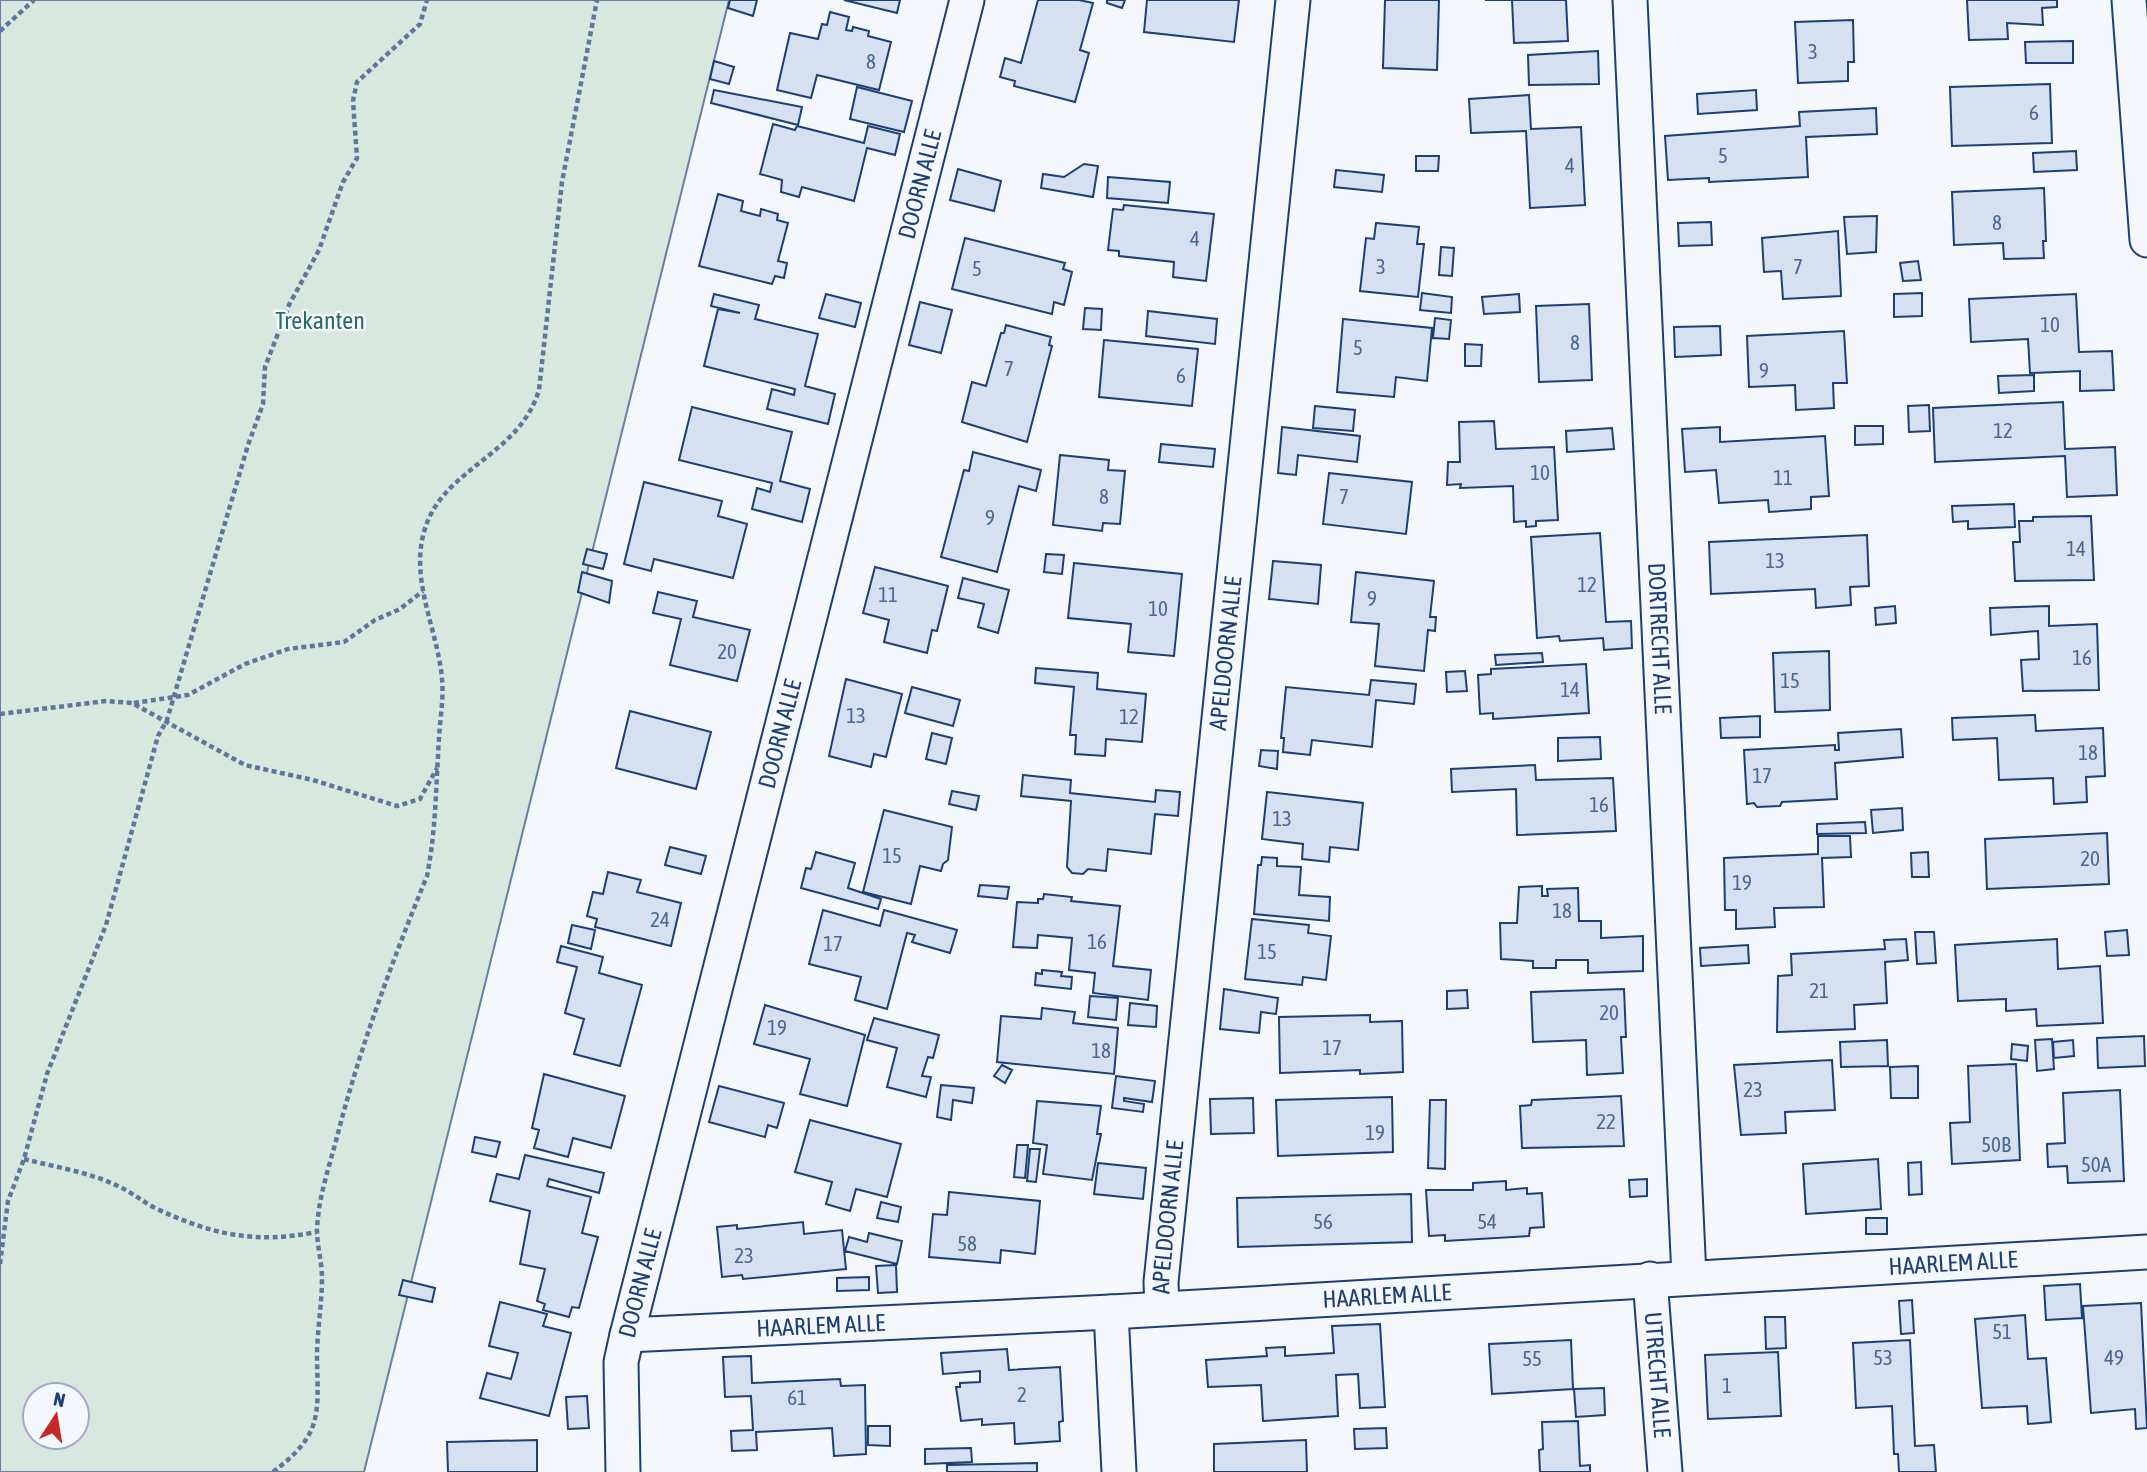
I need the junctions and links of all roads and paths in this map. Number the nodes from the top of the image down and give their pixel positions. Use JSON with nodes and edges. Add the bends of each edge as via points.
{"nodes":[{"id":1,"x":34,"y":0,"type":"edge"},
{"id":2,"x":427,"y":0,"type":"edge"},
{"id":3,"x":597,"y":0,"type":"edge"},
{"id":4,"x":967,"y":0,"type":"edge"},
{"id":5,"x":1293,"y":0,"type":"edge"},
{"id":6,"x":1630,"y":0,"type":"edge"},
{"id":7,"x":2129,"y":0,"type":"edge"},
{"id":8,"x":0,"y":31,"type":"edge"},
{"id":9,"x":2147,"y":240,"type":"edge"},
{"id":10,"x":423,"y":591,"type":"junction"},
{"id":11,"x":172,"y":700,"type":"junction"},
{"id":12,"x":132,"y":703,"type":"junction"},
{"id":13,"x":0,"y":714,"type":"edge"},
{"id":14,"x":167,"y":720,"type":"junction"},
{"id":15,"x":437,"y":767,"type":"junction"},
{"id":16,"x":24,"y":1159,"type":"junction"},
{"id":17,"x":317,"y":1232,"type":"junction"},
{"id":18,"x":2147,"y":1252,"type":"edge"},
{"id":19,"x":0,"y":1263,"type":"edge"},
{"id":20,"x":1689,"y":1277,"type":"junction"},
{"id":21,"x":1650,"y":1279,"type":"junction"},
{"id":22,"x":1162,"y":1308,"type":"junction"},
{"id":23,"x":1111,"y":1312,"type":"junction"},
{"id":24,"x":627,"y":1335,"type":"junction"},
{"id":25,"x":272,"y":1472,"type":"edge"},
{"id":26,"x":623,"y":1472,"type":"edge"},
{"id":27,"x":1119,"y":1472,"type":"edge"},
{"id":28,"x":1665,"y":1472,"type":"edge"}],
"edges":[{"from":1,"to":8,"type":"path"},
{"from":2,"to":11,"type":"path","via":[[419,24],[357,82],[353,100],[357,158],[265,367],[263,404]]},
{"from":3,"to":10,"type":"path","via":[[562,182],[539,390],[532,413],[508,441],[449,488],[435,506],[424,532]]},
{"from":4,"to":24,"type":"street","name":"DOORN ALLE"},
{"from":5,"to":22,"type":"street","name":"APELDOORN ALLE","via":[[1161,1282]]},
{"from":6,"to":20,"type":"street","name":"DORTRECHT ALLE"},
{"from":7,"to":9,"type":"street"},
{"from":10,"to":11,"type":"path","via":[[344,642],[288,649],[245,664],[212,685]]},
{"from":10,"to":15,"type":"path","via":[[442,680]]},
{"from":11,"to":12,"type":"path"},
{"from":11,"to":14,"type":"path"},
{"from":12,"to":13,"type":"path","via":[[106,701]]},
{"from":12,"to":14,"type":"path"},
{"from":14,"to":15,"type":"path","via":[[245,765],[397,806],[420,799]]},
{"from":14,"to":16,"type":"path","via":[[158,736],[106,925],[47,1074]]},
{"from":15,"to":17,"type":"path","via":[[427,876],[355,1067],[321,1198]]},
{"from":16,"to":17,"type":"path","via":[[117,1185],[154,1207],[211,1229],[279,1239]]},
{"from":16,"to":19,"type":"path","via":[[8,1201]]},
{"from":17,"to":25,"type":"path","via":[[322,1276],[317,1417],[295,1454]]},
{"from":18,"to":20,"type":"street","name":"HAARLEM ALLE"},
{"from":20,"to":21,"type":"street","name":"HAARLEM ALLE"},
{"from":21,"to":22,"type":"street","name":"HAARLEM ALLE"},
{"from":21,"to":28,"type":"street","name":"UTRECHT ALLE"},
{"from":22,"to":23,"type":"street","name":"HAARLEM ALLE"},
{"from":23,"to":24,"type":"street","name":"HAARLEM ALLE"},
{"from":23,"to":27,"type":"street"},
{"from":24,"to":26,"type":"street","name":"DOORN ALLE","via":[[621,1362]]}]}
